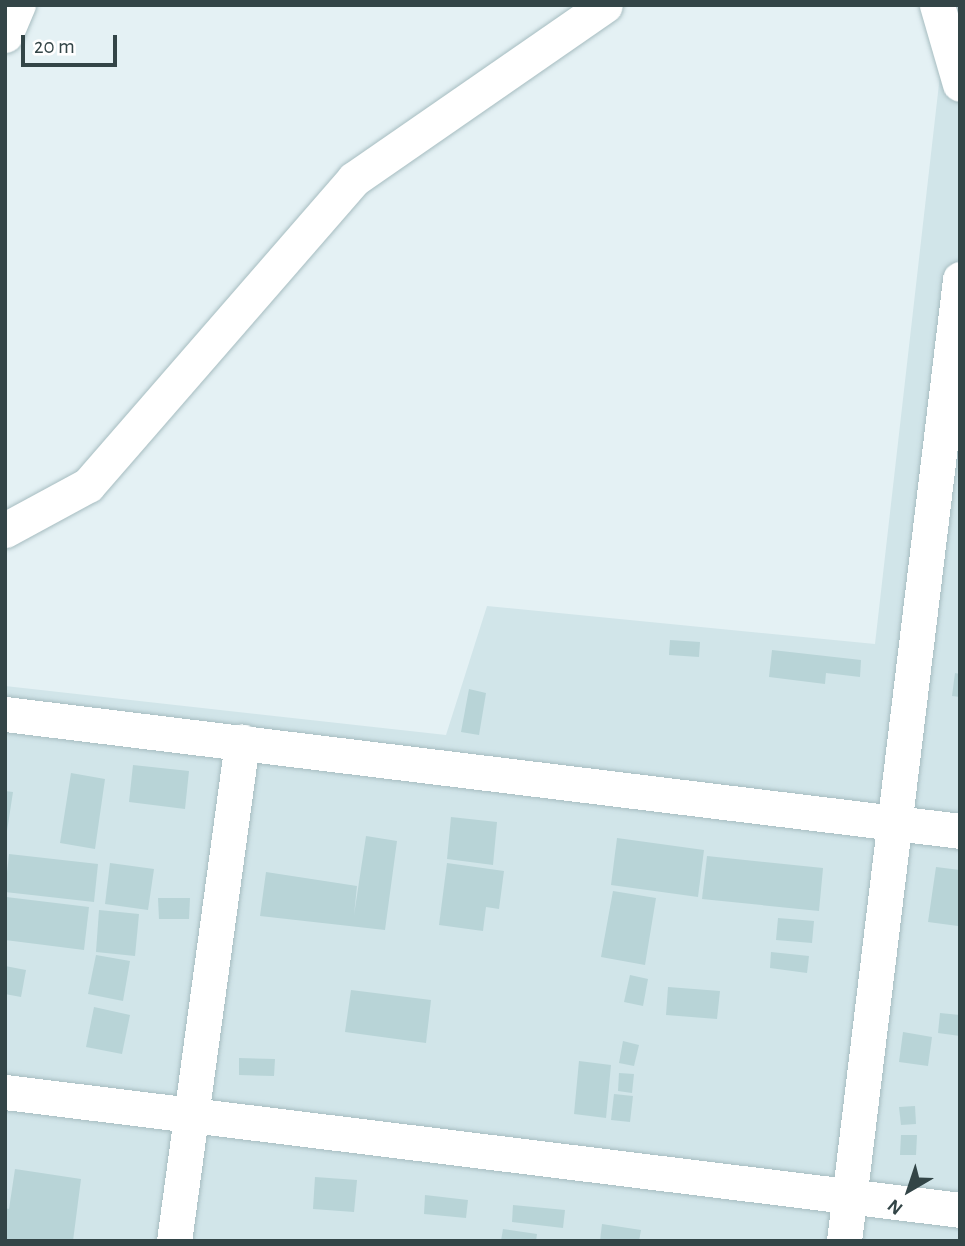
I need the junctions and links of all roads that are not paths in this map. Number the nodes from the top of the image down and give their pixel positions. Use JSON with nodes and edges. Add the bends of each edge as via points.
{"nodes":[{"id":1,"x":605,"y":5,"type":"edge"},
{"id":2,"x":937,"y":5,"type":"edge"},
{"id":3,"x":960,"y":84,"type":"edge"},
{"id":4,"x":960,"y":279,"type":"edge"},
{"id":5,"x":5,"y":530,"type":"edge"},
{"id":6,"x":5,"y":714,"type":"edge"},
{"id":7,"x":242,"y":742,"type":"junction"},
{"id":8,"x":894,"y":822,"type":"junction"},
{"id":9,"x":960,"y":831,"type":"edge"},
{"id":10,"x":5,"y":1092,"type":"edge"},
{"id":11,"x":191,"y":1115,"type":"junction"},
{"id":12,"x":849,"y":1196,"type":"junction"},
{"id":13,"x":960,"y":1210,"type":"edge"},
{"id":14,"x":174,"y":1241,"type":"edge"},
{"id":15,"x":844,"y":1241,"type":"edge"}],
"edges":[{"from":1,"to":5,"type":"street","via":[[354,179],[88,485]]},
{"from":2,"to":3,"type":"street"},
{"from":4,"to":8,"type":"street"},
{"from":6,"to":7,"type":"street"},
{"from":7,"to":8,"type":"street"},
{"from":7,"to":11,"type":"street"},
{"from":8,"to":9,"type":"street"},
{"from":8,"to":12,"type":"street"},
{"from":10,"to":11,"type":"street"},
{"from":11,"to":12,"type":"street"},
{"from":11,"to":14,"type":"street"},
{"from":12,"to":13,"type":"street"},
{"from":12,"to":15,"type":"street"}]}
